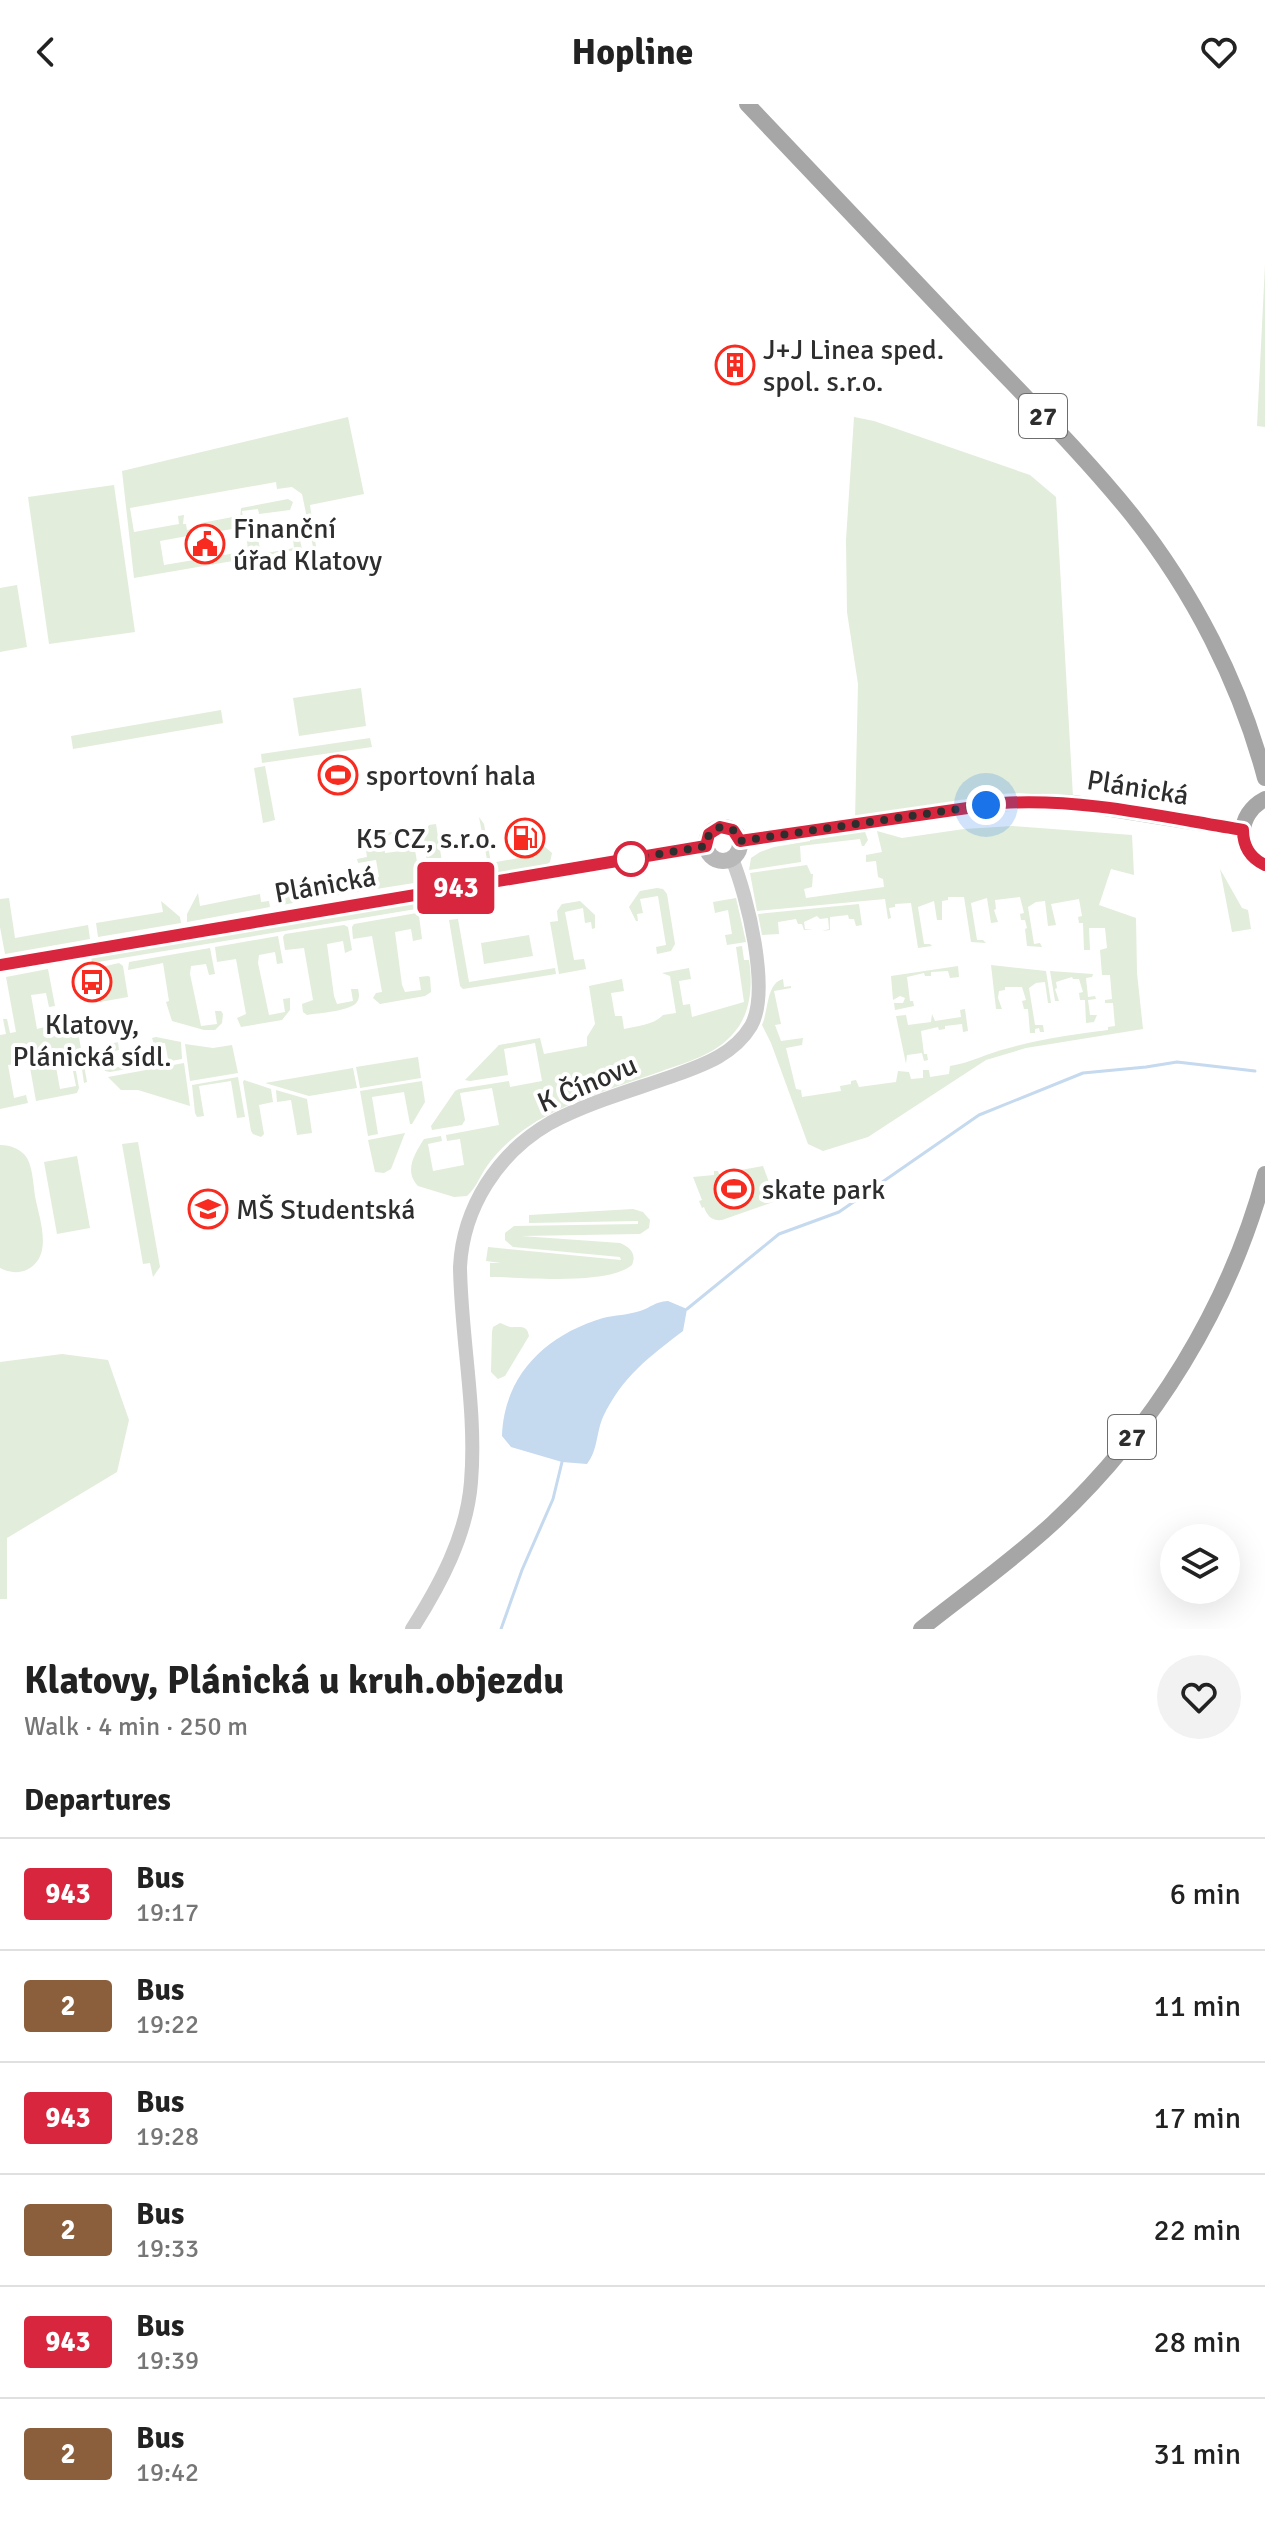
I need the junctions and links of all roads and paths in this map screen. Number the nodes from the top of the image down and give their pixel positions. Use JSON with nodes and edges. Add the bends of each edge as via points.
{"nodes":[{"id":1,"x":747,"y":104,"type":"edge"},
{"id":2,"x":1265,"y":778,"type":"edge"},
{"id":3,"x":1265,"y":799,"type":"edge"},
{"id":4,"x":1243,"y":830,"type":"junction"},
{"id":5,"x":740,"y":841,"type":"junction"},
{"id":6,"x":706,"y":846,"type":"junction"},
{"id":7,"x":732,"y":859,"type":"junction"},
{"id":8,"x":1265,"y":865,"type":"edge"},
{"id":9,"x":0,"y":965,"type":"edge"},
{"id":10,"x":1265,"y":1174,"type":"edge"},
{"id":11,"x":412,"y":1629,"type":"edge"},
{"id":12,"x":921,"y":1629,"type":"edge"}],
"edges":[{"from":1,"to":2,"type":"main road","number":"27","via":[[1132,516],[1178,580],[1216,649]]},
{"from":3,"to":4,"type":"main road","via":[[1249,812]]},
{"from":4,"to":5,"type":"main road","name":"Plánická","via":[[1031,801]]},
{"from":4,"to":8,"type":"main road","via":[[1248,851]]},
{"from":5,"to":6,"type":"main road","name":"Plánická","via":[[733,830],[720,827],[709,834]]},
{"from":5,"to":7,"type":"main road"},
{"from":6,"to":7,"type":"main road","via":[[718,861]]},
{"from":6,"to":9,"type":"main road","name":"Plánická"},
{"from":7,"to":11,"type":"street","name":"K Čínovu","via":[[759,972],[751,1025],[736,1044],[706,1064],[572,1113],[535,1133],[502,1162],[472,1212],[460,1267],[471,1485],[444,1576]]},
{"from":10,"to":12,"type":"main road","number":"27","via":[[1223,1289],[1145,1420],[1052,1524]]}]}
